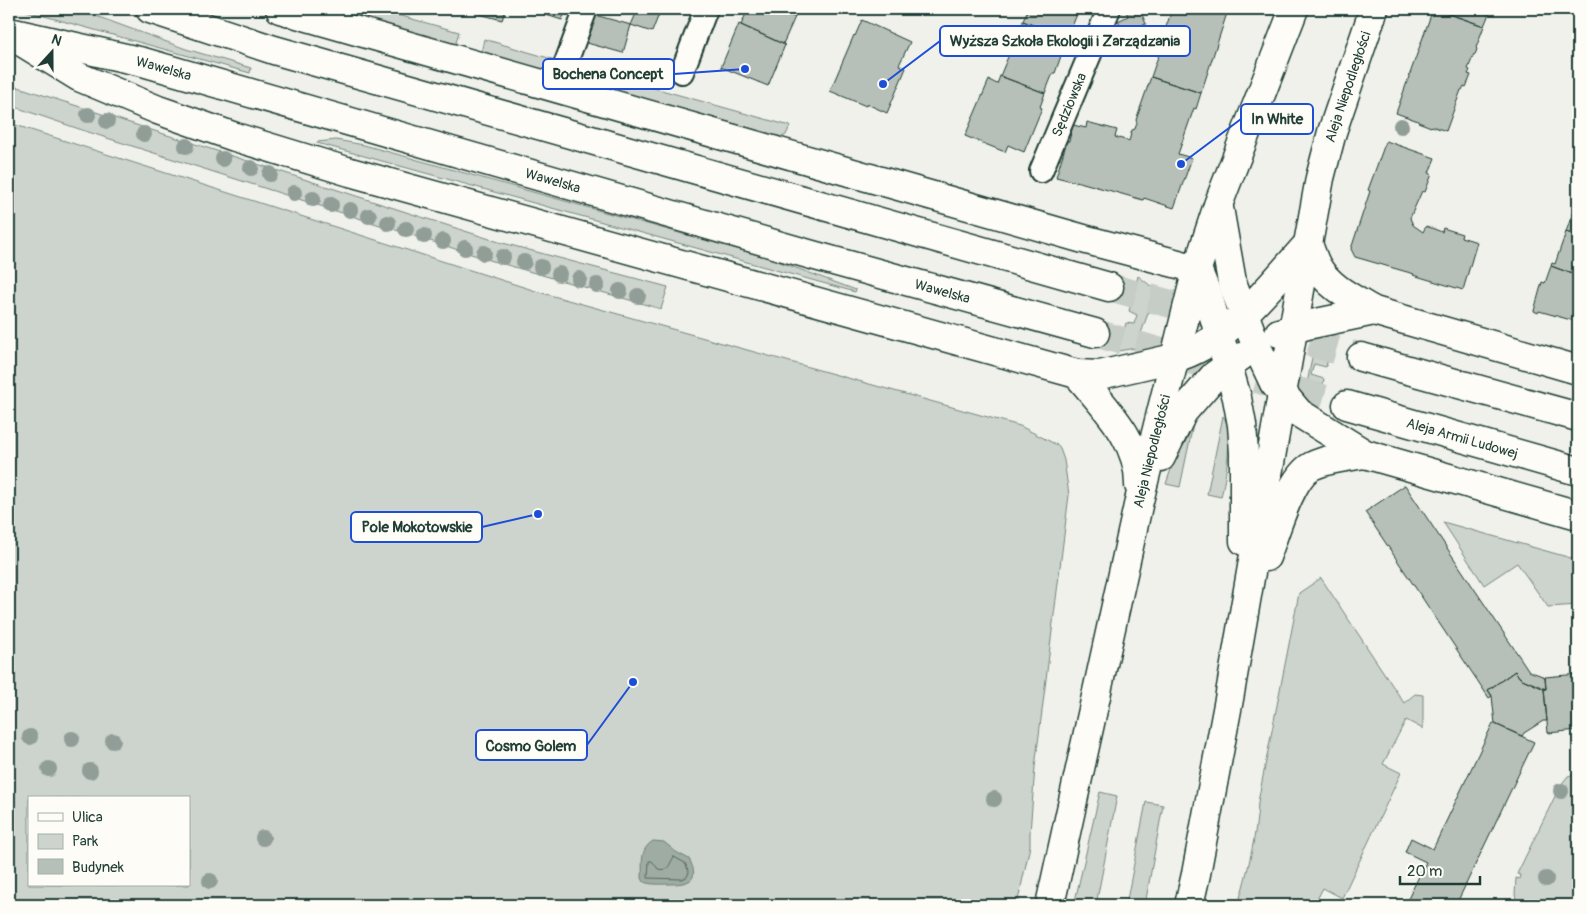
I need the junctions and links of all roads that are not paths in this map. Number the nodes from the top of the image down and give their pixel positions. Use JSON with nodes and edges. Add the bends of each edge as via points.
{"nodes":[{"id":1,"x":150,"y":9,"type":"edge"},
{"id":2,"x":280,"y":9,"type":"edge"},
{"id":3,"x":586,"y":9,"type":"edge"},
{"id":4,"x":706,"y":9,"type":"edge"},
{"id":5,"x":1109,"y":9,"type":"edge"},
{"id":6,"x":1294,"y":9,"type":"edge"},
{"id":7,"x":1374,"y":9,"type":"edge"},
{"id":8,"x":9,"y":32,"type":"edge"},
{"id":9,"x":682,"y":72,"type":"dead end"},
{"id":10,"x":556,"y":89,"type":"junction"},
{"id":11,"x":1041,"y":171,"type":"dead end"},
{"id":12,"x":1218,"y":206,"type":"junction"},
{"id":13,"x":1308,"y":244,"type":"junction"},
{"id":14,"x":1197,"y":269,"type":"junction"},
{"id":15,"x":1109,"y":287,"type":"tunnel mouth"},
{"id":16,"x":1374,"y":311,"type":"junction"},
{"id":17,"x":1245,"y":313,"type":"junction"},
{"id":18,"x":1293,"y":329,"type":"junction"},
{"id":19,"x":1094,"y":333,"type":"tunnel mouth"},
{"id":20,"x":1220,"y":336,"type":"junction"},
{"id":21,"x":1256,"y":345,"type":"junction"},
{"id":22,"x":1362,"y":357,"type":"tunnel mouth"},
{"id":23,"x":1174,"y":358,"type":"junction"},
{"id":24,"x":1227,"y":366,"type":"junction"},
{"id":25,"x":1578,"y":370,"type":"edge"},
{"id":26,"x":1077,"y":374,"type":"junction"},
{"id":27,"x":1282,"y":393,"type":"junction"},
{"id":28,"x":1347,"y":405,"type":"tunnel mouth"},
{"id":29,"x":1578,"y":417,"type":"edge"},
{"id":30,"x":1365,"y":454,"type":"junction"},
{"id":31,"x":1578,"y":471,"type":"edge"},
{"id":32,"x":1139,"y":501,"type":"junction"},
{"id":33,"x":1578,"y":515,"type":"edge"},
{"id":34,"x":1243,"y":617,"type":"junction"},
{"id":35,"x":1050,"y":905,"type":"edge"},
{"id":36,"x":1189,"y":905,"type":"edge"}],
"edges":[{"from":1,"to":15,"type":"main road","via":[[274,50]]},
{"from":2,"to":10,"type":"main road"},
{"from":3,"to":10,"type":"street"},
{"from":4,"to":9,"type":"street"},
{"from":5,"to":11,"type":"street","name":"Sędziowska"},
{"from":6,"to":12,"type":"main road","name":"Aleja Niepodległości"},
{"from":7,"to":13,"type":"main road","name":"Aleja Niepodległości","via":[[1332,132]]},
{"from":8,"to":19,"type":"main road","name":"Wawelska","via":[[143,62]]},
{"from":8,"to":26,"type":"main road","via":[[79,77],[158,110],[244,140]]},
{"from":10,"to":14,"type":"main road"},
{"from":12,"to":14,"type":"main road","name":"Aleja Niepodległości"},
{"from":12,"to":17,"type":"main road","via":[[1232,282]]},
{"from":13,"to":16,"type":"main road","via":[[1317,266],[1329,282]]},
{"from":13,"to":17,"type":"main road"},
{"from":13,"to":18,"type":"main road","name":"Aleja Niepodległości"},
{"from":14,"to":20,"type":"main road"},
{"from":14,"to":23,"type":"main road","name":"Aleja Niepodległości"},
{"from":16,"to":18,"type":"main road"},
{"from":16,"to":25,"type":"main road"},
{"from":17,"to":20,"type":"main road"},
{"from":17,"to":21,"type":"main road"},
{"from":18,"to":21,"type":"main road","via":[[1275,334]]},
{"from":18,"to":27,"type":"main road","name":"Aleja Niepodległości"},
{"from":20,"to":23,"type":"main road"},
{"from":20,"to":24,"type":"main road"},
{"from":21,"to":24,"type":"main road"},
{"from":21,"to":27,"type":"main road"},
{"from":22,"to":29,"type":"main road"},
{"from":23,"to":26,"type":"main road","via":[[1100,375]]},
{"from":23,"to":32,"type":"main road","name":"Aleja Niepodległości"},
{"from":24,"to":32,"type":"main road","via":[[1183,412]]},
{"from":24,"to":34,"type":"main road","via":[[1237,398],[1244,453]]},
{"from":26,"to":32,"type":"main road","via":[[1110,412],[1132,447],[1139,471]]},
{"from":27,"to":30,"type":"main road","via":[[1299,413]]},
{"from":27,"to":34,"type":"main road","name":"Aleja Niepodległości"},
{"from":28,"to":31,"type":"main road","name":"Aleja Armii Ludowej"},
{"from":30,"to":33,"type":"main road"},
{"from":30,"to":34,"type":"main road","via":[[1322,462],[1301,475],[1293,486]]},
{"from":32,"to":35,"type":"main road","name":"Aleja Niepodległości"},
{"from":34,"to":36,"type":"main road","name":"Aleja Niepodległości"}]}
